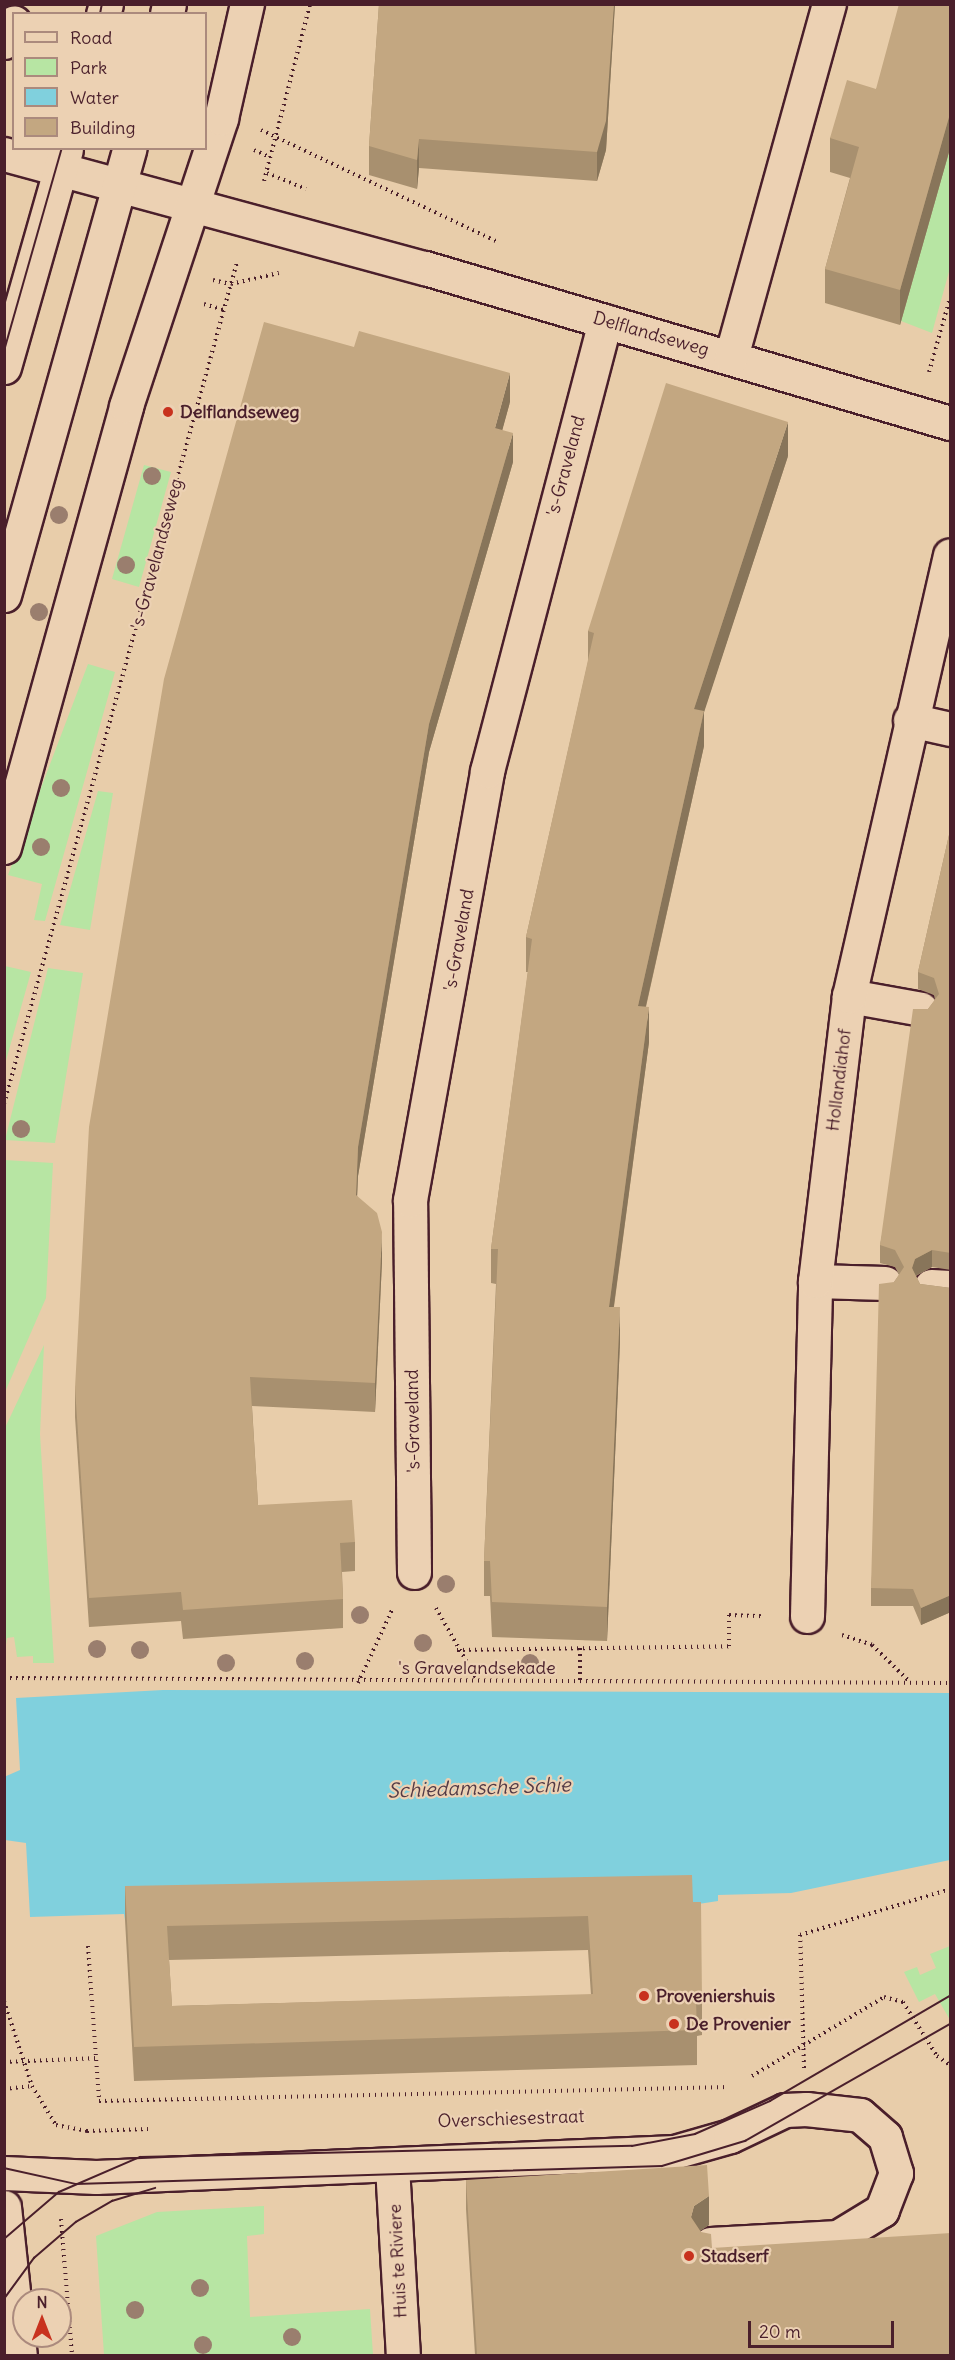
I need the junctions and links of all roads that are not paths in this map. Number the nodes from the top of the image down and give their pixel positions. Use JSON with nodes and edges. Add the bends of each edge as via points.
{"nodes":[{"id":1,"x":247,"y":4,"type":"edge"},
{"id":2,"x":829,"y":4,"type":"edge"},
{"id":3,"x":12,"y":26,"type":"edge"},
{"id":4,"x":4,"y":42,"type":"edge"},
{"id":5,"x":129,"y":150,"type":"edge"},
{"id":6,"x":4,"y":154,"type":"edge"},
{"id":7,"x":64,"y":159,"type":"edge"},
{"id":8,"x":119,"y":187,"type":"junction"},
{"id":9,"x":191,"y":206,"type":"junction"},
{"id":10,"x":605,"y":321,"type":"junction"},
{"id":11,"x":731,"y":357,"type":"junction"},
{"id":12,"x":4,"y":367,"type":"edge"},
{"id":13,"x":951,"y":423,"type":"edge"},
{"id":14,"x":951,"y":555,"type":"edge"},
{"id":15,"x":4,"y":595,"type":"edge"},
{"id":16,"x":910,"y":720,"type":"junction"},
{"id":17,"x":951,"y":729,"type":"edge"},
{"id":18,"x":4,"y":847,"type":"edge"},
{"id":19,"x":849,"y":996,"type":"junction"},
{"id":20,"x":921,"y":1009,"type":"edge"},
{"id":21,"x":815,"y":1281,"type":"junction"},
{"id":22,"x":885,"y":1283,"type":"edge"},
{"id":23,"x":414,"y":1572,"type":"road end"},
{"id":24,"x":807,"y":1616,"type":"road end"},
{"id":25,"x":392,"y":2166,"type":"junction"},
{"id":26,"x":4,"y":2173,"type":"edge"},
{"id":27,"x":4,"y":2207,"type":"edge"},
{"id":28,"x":710,"y":2244,"type":"edge"},
{"id":29,"x":8,"y":2261,"type":"edge"},
{"id":30,"x":12,"y":2291,"type":"edge"},
{"id":31,"x":403,"y":2355,"type":"edge"}],
"edges":[{"from":1,"to":9,"type":"street","via":[[221,118]]},
{"from":2,"to":11,"type":"street","name":"Delflandseweg"},
{"from":3,"to":4,"type":"street"},
{"from":5,"to":8,"type":"street"},
{"from":6,"to":7,"type":"street","name":"Delflandseweg"},
{"from":7,"to":8,"type":"street","name":"Delflandseweg"},
{"from":7,"to":12,"type":"street"},
{"from":8,"to":9,"type":"street","name":"Delflandseweg"},
{"from":8,"to":15,"type":"street"},
{"from":9,"to":10,"type":"street","name":"Delflandseweg"},
{"from":9,"to":18,"type":"street","via":[[126,406]]},
{"from":10,"to":11,"type":"street","name":"Delflandseweg"},
{"from":10,"to":23,"type":"street","name":"'s-Graveland","via":[[487,771],[410,1200]]},
{"from":11,"to":13,"type":"street","name":"Delflandseweg"},
{"from":14,"to":16,"type":"street","name":"Hollandiahof"},
{"from":16,"to":17,"type":"street"},
{"from":16,"to":19,"type":"street","name":"Hollandiahof"},
{"from":19,"to":20,"type":"street"},
{"from":19,"to":21,"type":"street","name":"Hollandiahof"},
{"from":21,"to":22,"type":"street"},
{"from":21,"to":24,"type":"street","name":"Hollandiahof"},
{"from":25,"to":26,"type":"street","via":[[96,2177]]},
{"from":25,"to":28,"type":"street","via":[[674,2152],[730,2136],[785,2110],[860,2115],[885,2137],[896,2173],[882,2210],[838,2237]]},
{"from":25,"to":31,"type":"street","name":"Huis te Riviere"},
{"from":27,"to":29,"type":"street"},
{"from":29,"to":30,"type":"street"}]}
